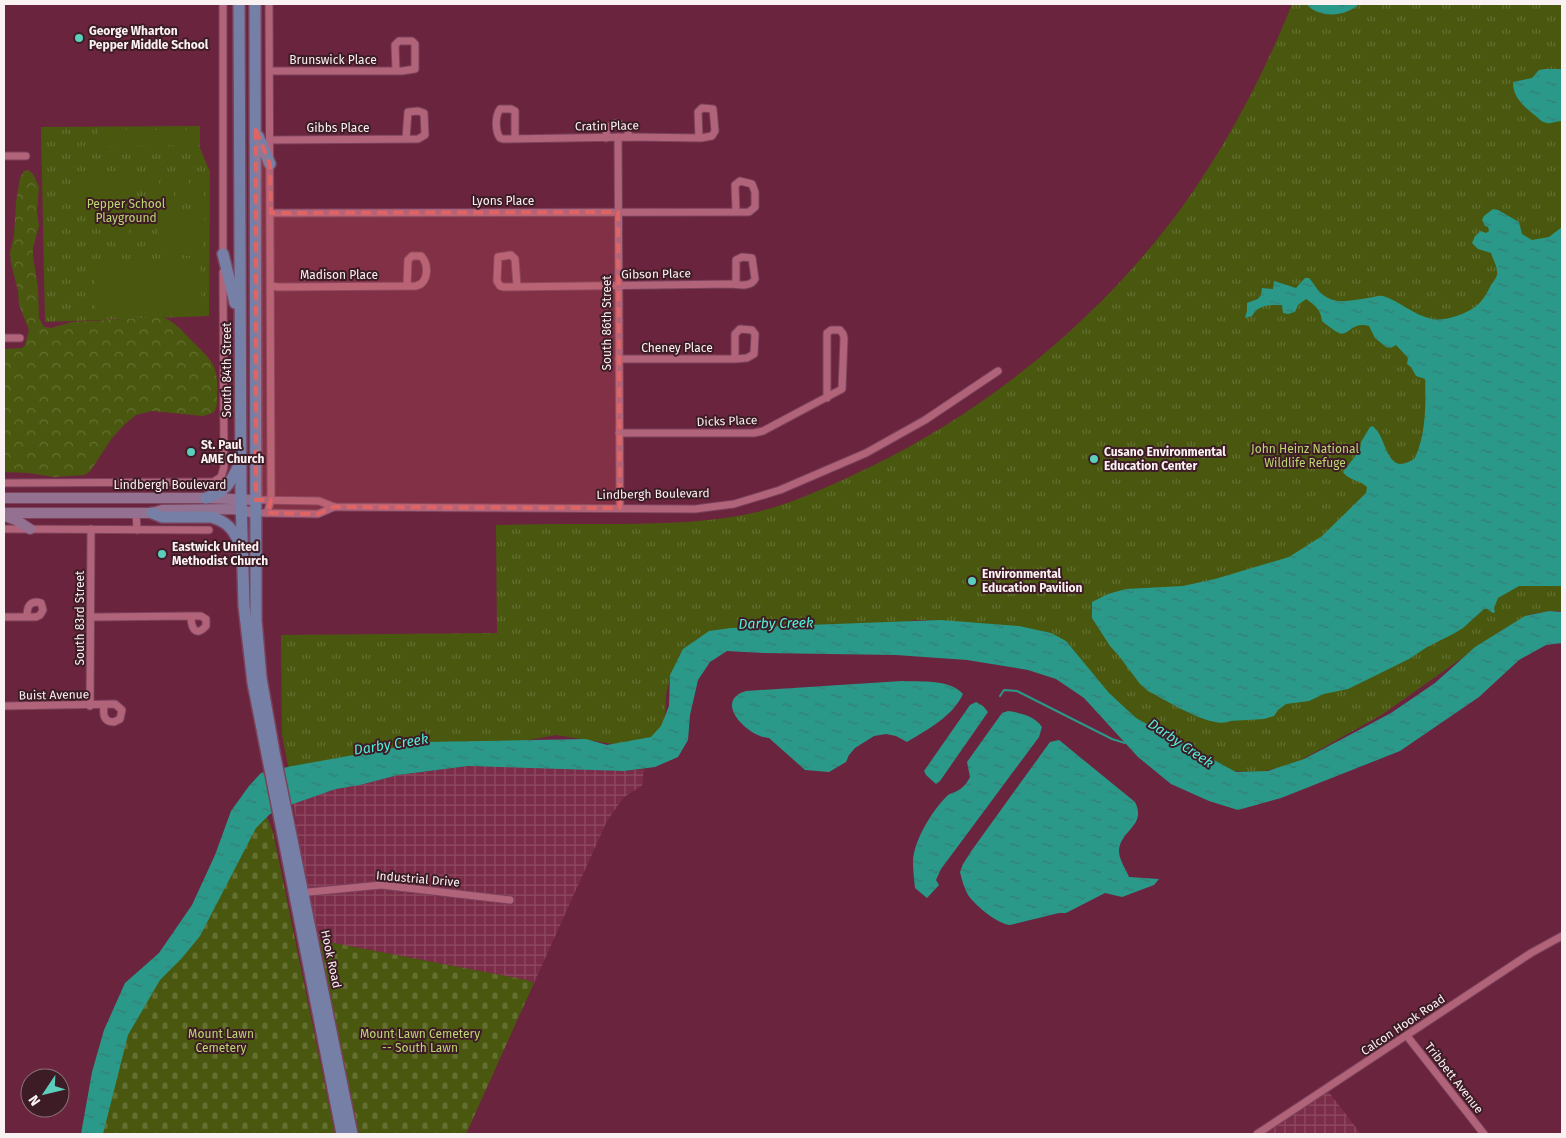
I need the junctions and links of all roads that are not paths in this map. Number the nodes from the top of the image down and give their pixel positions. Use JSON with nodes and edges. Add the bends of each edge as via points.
{"nodes":[{"id":1,"x":223,"y":4,"type":"edge"},
{"id":2,"x":239,"y":4,"type":"edge"},
{"id":3,"x":255,"y":4,"type":"edge"},
{"id":4,"x":269,"y":4,"type":"edge"},
{"id":5,"x":270,"y":71,"type":"junction"},
{"id":6,"x":396,"y":71,"type":"junction"},
{"id":7,"x":256,"y":130,"type":"junction"},
{"id":8,"x":618,"y":137,"type":"junction"},
{"id":9,"x":629,"y":137,"type":"junction"},
{"id":10,"x":515,"y":138,"type":"junction"},
{"id":11,"x":606,"y":138,"type":"junction"},
{"id":12,"x":699,"y":138,"type":"dead end"},
{"id":13,"x":406,"y":139,"type":"dead end"},
{"id":14,"x":270,"y":140,"type":"junction"},
{"id":15,"x":4,"y":156,"type":"edge"},
{"id":16,"x":26,"y":156,"type":"dead end"},
{"id":17,"x":270,"y":164,"type":"junction"},
{"id":18,"x":736,"y":211,"type":"junction"},
{"id":19,"x":618,"y":212,"type":"junction"},
{"id":20,"x":271,"y":213,"type":"junction"},
{"id":21,"x":223,"y":254,"type":"junction"},
{"id":22,"x":736,"y":284,"type":"dead end"},
{"id":23,"x":618,"y":285,"type":"junction"},
{"id":24,"x":271,"y":286,"type":"junction"},
{"id":25,"x":407,"y":286,"type":"junction"},
{"id":26,"x":516,"y":286,"type":"junction"},
{"id":27,"x":240,"y":323,"type":"junction"},
{"id":28,"x":4,"y":338,"type":"edge"},
{"id":29,"x":20,"y":338,"type":"dead end"},
{"id":30,"x":619,"y":359,"type":"junction"},
{"id":31,"x":735,"y":359,"type":"junction"},
{"id":32,"x":998,"y":371,"type":"dead end"},
{"id":33,"x":827,"y":398,"type":"junction"},
{"id":34,"x":619,"y":433,"type":"junction"},
{"id":35,"x":241,"y":460,"type":"junction"},
{"id":36,"x":218,"y":480,"type":"joint"},
{"id":37,"x":5,"y":483,"type":"edge"},
{"id":38,"x":5,"y":498,"type":"edge"},
{"id":39,"x":206,"y":498,"type":"junction"},
{"id":40,"x":256,"y":500,"type":"junction"},
{"id":41,"x":271,"y":500,"type":"junction"},
{"id":42,"x":241,"y":505,"type":"junction"},
{"id":43,"x":334,"y":507,"type":"junction"},
{"id":44,"x":620,"y":508,"type":"junction"},
{"id":45,"x":136,"y":512,"type":"junction"},
{"id":46,"x":152,"y":513,"type":"junction"},
{"id":47,"x":262,"y":513,"type":"junction"},
{"id":48,"x":4,"y":515,"type":"edge"},
{"id":49,"x":4,"y":529,"type":"edge"},
{"id":50,"x":30,"y":529,"type":"junction"},
{"id":51,"x":91,"y":529,"type":"junction"},
{"id":52,"x":137,"y":530,"type":"junction"},
{"id":53,"x":209,"y":530,"type":"dead end"},
{"id":54,"x":242,"y":551,"type":"junction"},
{"id":55,"x":191,"y":616,"type":"dead end"},
{"id":56,"x":4,"y":617,"type":"edge"},
{"id":57,"x":27,"y":617,"type":"dead end"},
{"id":58,"x":91,"y":617,"type":"junction"},
{"id":59,"x":104,"y":705,"type":"dead end"},
{"id":60,"x":4,"y":706,"type":"edge"},
{"id":61,"x":90,"y":706,"type":"junction"},
{"id":62,"x":271,"y":753,"type":"junction"},
{"id":63,"x":278,"y":791,"type":"joint"},
{"id":64,"x":299,"y":893,"type":"junction"},
{"id":65,"x":510,"y":900,"type":"dead end"},
{"id":66,"x":1562,"y":936,"type":"edge"},
{"id":67,"x":1407,"y":1036,"type":"junction"},
{"id":68,"x":342,"y":1134,"type":"edge"},
{"id":69,"x":352,"y":1134,"type":"edge"},
{"id":70,"x":1257,"y":1134,"type":"edge"},
{"id":71,"x":1484,"y":1134,"type":"edge"}],
"edges":[{"from":1,"to":21,"type":"street","name":"South 84th Street"},
{"from":2,"to":27,"type":"main road","name":"South 84th Street"},
{"from":3,"to":7,"type":"main road","name":"South 84th Street"},
{"from":4,"to":5,"type":"street","name":"South 84th Street"},
{"from":5,"to":6,"type":"street","name":"Brunswick Place"},
{"from":5,"to":14,"type":"street","name":"South 84th Street"},
{"from":6,"to":6,"type":"street","name":"Brunswick Place","via":[[415,69],[412,41],[398,41],[395,45]]},
{"from":7,"to":17,"type":"main road"},
{"from":7,"to":40,"type":"main road","name":"South 84th Street"},
{"from":8,"to":9,"type":"street","name":"Cratin Place"},
{"from":8,"to":11,"type":"street","name":"Cratin Place"},
{"from":8,"to":19,"type":"street","name":"South 86th Street"},
{"from":9,"to":11,"type":"street","via":[[627,128],[618,123],[608,128]]},
{"from":9,"to":12,"type":"street","name":"Cratin Place"},
{"from":10,"to":10,"type":"street","name":"Cratin Place","via":[[515,111],[500,109],[498,136]]},
{"from":10,"to":11,"type":"street","name":"Cratin Place"},
{"from":13,"to":14,"type":"street","name":"Gibbs Place"},
{"from":14,"to":17,"type":"street","name":"South 84th Street"},
{"from":15,"to":16,"type":"street"},
{"from":17,"to":20,"type":"street","name":"South 84th Street"},
{"from":18,"to":18,"type":"street","name":"Lyons Place","via":[[754,209],[752,184],[740,181],[736,185]]},
{"from":18,"to":19,"type":"street","name":"Lyons Place"},
{"from":19,"to":20,"type":"street","name":"Lyons Place"},
{"from":19,"to":23,"type":"street","name":"South 86th Street"},
{"from":20,"to":24,"type":"street","name":"South 84th Street"},
{"from":21,"to":27,"type":"main road"},
{"from":21,"to":36,"type":"street","name":"South 84th Street","via":[[224,467]]},
{"from":22,"to":23,"type":"street","name":"Gibson Place"},
{"from":23,"to":26,"type":"street","name":"Gibson Place"},
{"from":23,"to":30,"type":"street","name":"South 86th Street"},
{"from":24,"to":25,"type":"street","name":"Madison Place"},
{"from":24,"to":41,"type":"street","name":"South 84th Street"},
{"from":25,"to":25,"type":"street","via":[[419,286],[424,282],[426,267],[421,256],[412,256],[408,260]]},
{"from":26,"to":26,"type":"street","name":"Gibson Place","via":[[515,259],[511,255],[498,258],[498,284]]},
{"from":27,"to":35,"type":"main road","name":"South 84th Street"},
{"from":28,"to":29,"type":"street"},
{"from":30,"to":31,"type":"street","name":"Cheney Place"},
{"from":30,"to":34,"type":"street","name":"South 86th Street"},
{"from":31,"to":31,"type":"street","name":"Cheney Place","via":[[754,354],[755,334],[752,330],[740,329],[735,334]]},
{"from":32,"to":44,"type":"street","name":"Lindbergh Boulevard","via":[[925,420],[874,448],[780,490],[734,504],[695,509]]},
{"from":33,"to":33,"type":"street","name":"Dicks Place","via":[[843,386],[844,338],[840,330],[827,333]]},
{"from":33,"to":34,"type":"street","name":"Dicks Place","via":[[758,432]]},
{"from":34,"to":44,"type":"street","name":"South 86th Street"},
{"from":35,"to":39,"type":"main road","via":[[230,484]]},
{"from":35,"to":42,"type":"main road","name":"South 84th Street"},
{"from":36,"to":37,"type":"street","name":"Lindbergh Boulevard"},
{"from":37,"to":38,"type":"street"},
{"from":38,"to":39,"type":"main road","name":"Lindbergh Boulevard"},
{"from":39,"to":42,"type":"main road","name":"Lindbergh Boulevard"},
{"from":40,"to":41,"type":"street","name":"Lindbergh Boulevard"},
{"from":40,"to":42,"type":"main road","name":"Lindbergh Boulevard"},
{"from":40,"to":47,"type":"main road","name":"South 84th Street"},
{"from":41,"to":43,"type":"street","name":"Lindbergh Boulevard","via":[[320,502]]},
{"from":41,"to":47,"type":"street","name":"South 84th Street"},
{"from":42,"to":46,"type":"main road","name":"Lindbergh Boulevard","via":[[233,509],[162,510]]},
{"from":42,"to":47,"type":"main road","name":"Lindbergh Boulevard"},
{"from":42,"to":54,"type":"main road","name":"South 84th Street"},
{"from":43,"to":44,"type":"street","name":"Lindbergh Boulevard"},
{"from":43,"to":47,"type":"street","name":"Lindbergh Boulevard","via":[[318,514]]},
{"from":45,"to":46,"type":"main road","name":"Lindbergh Boulevard"},
{"from":45,"to":48,"type":"main road","name":"Lindbergh Boulevard"},
{"from":45,"to":52,"type":"street"},
{"from":46,"to":54,"type":"main road","via":[[162,517],[222,520],[235,533]]},
{"from":47,"to":62,"type":"main road","name":"South 84th Street","via":[[257,639]]},
{"from":48,"to":50,"type":"main road"},
{"from":49,"to":50,"type":"street"},
{"from":50,"to":51,"type":"street"},
{"from":51,"to":52,"type":"street"},
{"from":51,"to":58,"type":"street","name":"South 83rd Street"},
{"from":52,"to":53,"type":"street"},
{"from":54,"to":62,"type":"main road","name":"South 84th Street","via":[[247,642]]},
{"from":55,"to":58,"type":"street"},
{"from":56,"to":57,"type":"street"},
{"from":58,"to":61,"type":"street","name":"South 83rd Street"},
{"from":59,"to":61,"type":"street","name":"Buist Avenue"},
{"from":60,"to":61,"type":"street","name":"Buist Avenue"},
{"from":62,"to":63,"type":"main road","name":"South 84th Street"},
{"from":63,"to":64,"type":"main road","name":"Hook Road"},
{"from":64,"to":65,"type":"street","name":"Industrial Drive","via":[[381,885]]},
{"from":64,"to":68,"type":"main road","name":"Hook Road"},
{"from":64,"to":69,"type":"main road","name":"Hook Road"},
{"from":66,"to":67,"type":"street","name":"Calcon Hook Road","via":[[1530,953]]},
{"from":67,"to":70,"type":"street","name":"Calcon Hook Road"},
{"from":67,"to":71,"type":"street","name":"Tribbett Avenue"}]}
